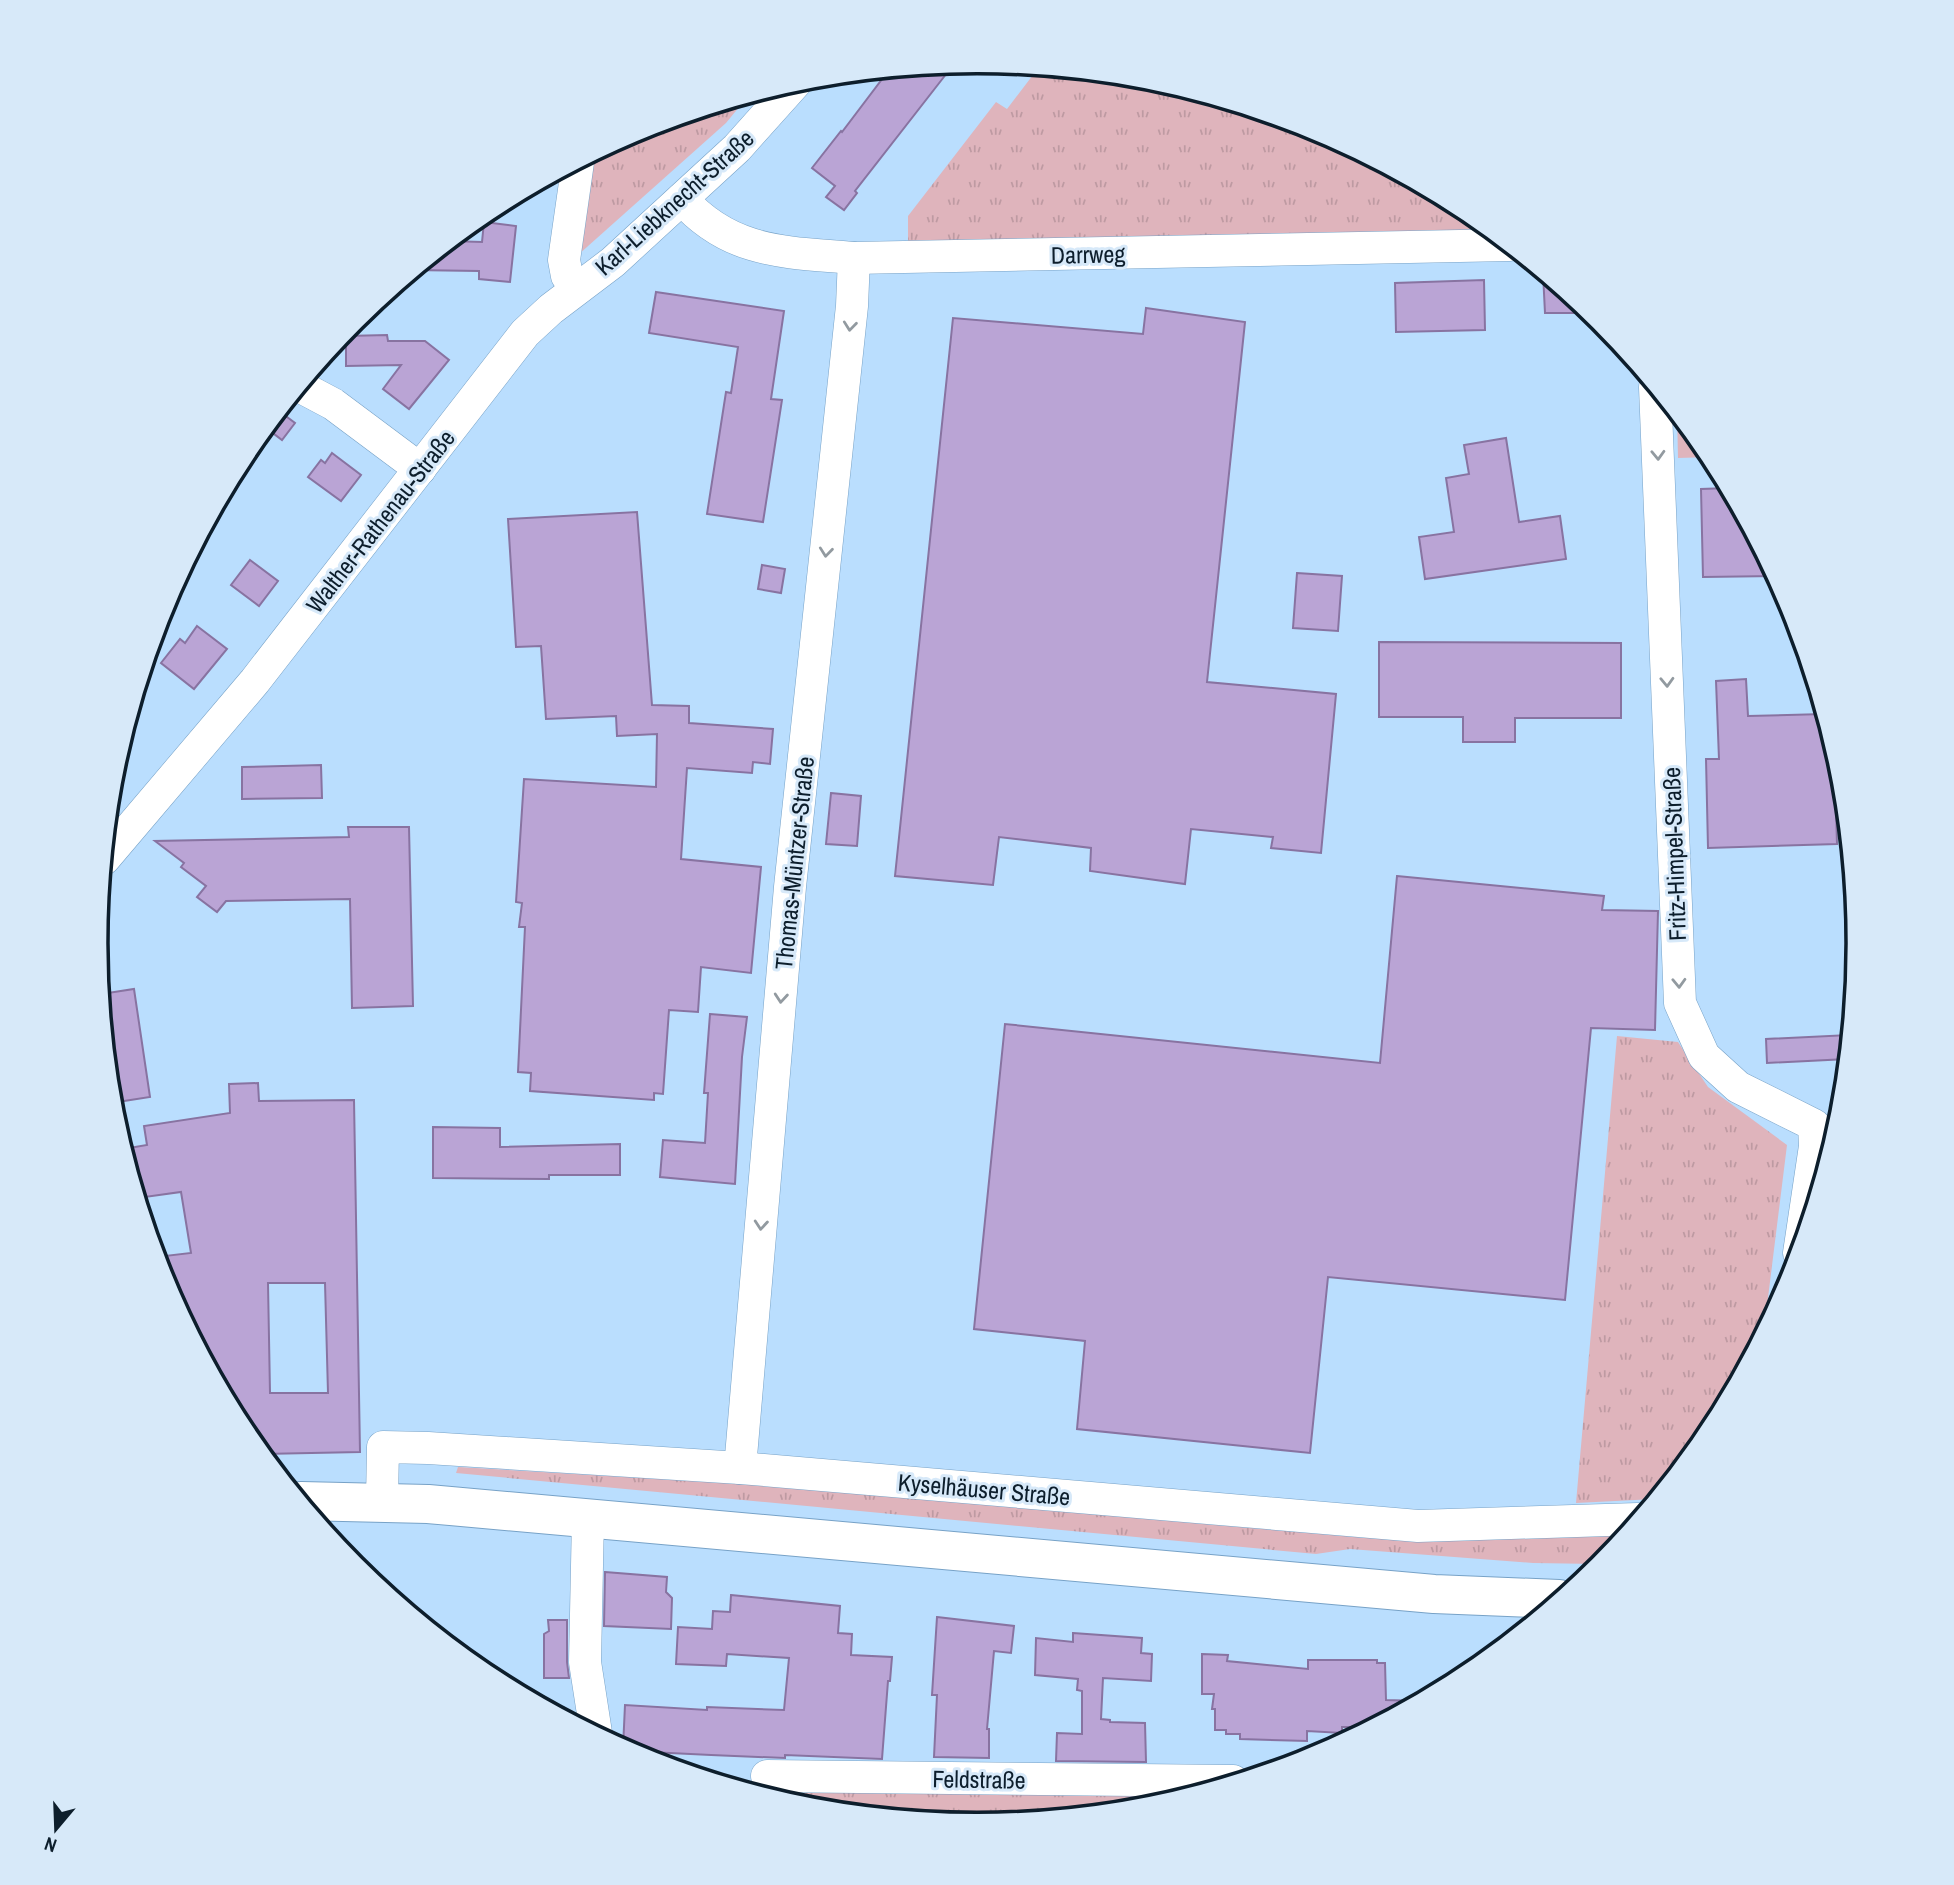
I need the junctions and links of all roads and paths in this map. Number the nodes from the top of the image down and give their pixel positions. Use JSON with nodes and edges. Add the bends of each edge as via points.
{"nodes":[{"id":1,"x":784,"y":95,"type":"edge"},
{"id":2,"x":577,"y":172,"type":"edge"},
{"id":3,"x":682,"y":199,"type":"junction"},
{"id":4,"x":1495,"y":245,"type":"edge"},
{"id":5,"x":854,"y":258,"type":"junction"},
{"id":6,"x":576,"y":289,"type":"junction"},
{"id":7,"x":307,"y":391,"type":"edge"},
{"id":8,"x":1656,"y":401,"type":"edge"},
{"id":9,"x":420,"y":469,"type":"junction"},
{"id":10,"x":113,"y":848,"type":"edge"},
{"id":11,"x":1808,"y":1196,"type":"edge"},
{"id":12,"x":740,"y":1468,"type":"junction"},
{"id":13,"x":312,"y":1501,"type":"edge"},
{"id":14,"x":382,"y":1501,"type":"junction"},
{"id":15,"x":588,"y":1518,"type":"junction"},
{"id":16,"x":1626,"y":1519,"type":"edge"},
{"id":17,"x":1545,"y":1600,"type":"edge"},
{"id":18,"x":594,"y":1723,"type":"edge"},
{"id":19,"x":767,"y":1776,"type":"dead end"},
{"id":20,"x":1178,"y":1788,"type":"edge"}],
"edges":[{"from":1,"to":3,"type":"street","name":"Karl-Liebknecht-Straße"},
{"from":2,"to":6,"type":"street","via":[[564,260]]},
{"from":3,"to":5,"type":"street","name":"Darrweg","via":[[721,232],[743,242],[780,251]]},
{"from":3,"to":6,"type":"street","name":"Karl-Liebknecht-Straße"},
{"from":4,"to":5,"type":"street","name":"Darrweg"},
{"from":5,"to":12,"type":"street","name":"Thomas-Müntzer-Straße","one_way":true,"via":[[790,887]]},
{"from":6,"to":9,"type":"street","name":"Walther-Rathenau-Straße","via":[[525,333]]},
{"from":7,"to":9,"type":"street","via":[[344,412]]},
{"from":8,"to":11,"type":"street","name":"Fritz-Himpel-Straße","one_way":true,"via":[[1680,1003],[1704,1056],[1738,1087],[1814,1125]]},
{"from":9,"to":10,"type":"street","name":"Walther-Rathenau-Straße","via":[[256,681]]},
{"from":12,"to":14,"type":"street","name":"Kyselhäuser Straße","via":[[383,1447]]},
{"from":12,"to":16,"type":"street","name":"Kyselhäuser Straße","via":[[1418,1526]]},
{"from":13,"to":14,"type":"main road"},
{"from":14,"to":15,"type":"main road"},
{"from":15,"to":17,"type":"main road"},
{"from":15,"to":18,"type":"street","via":[[585,1662]]},
{"from":19,"to":20,"type":"street","name":"Feldstraße"}]}
